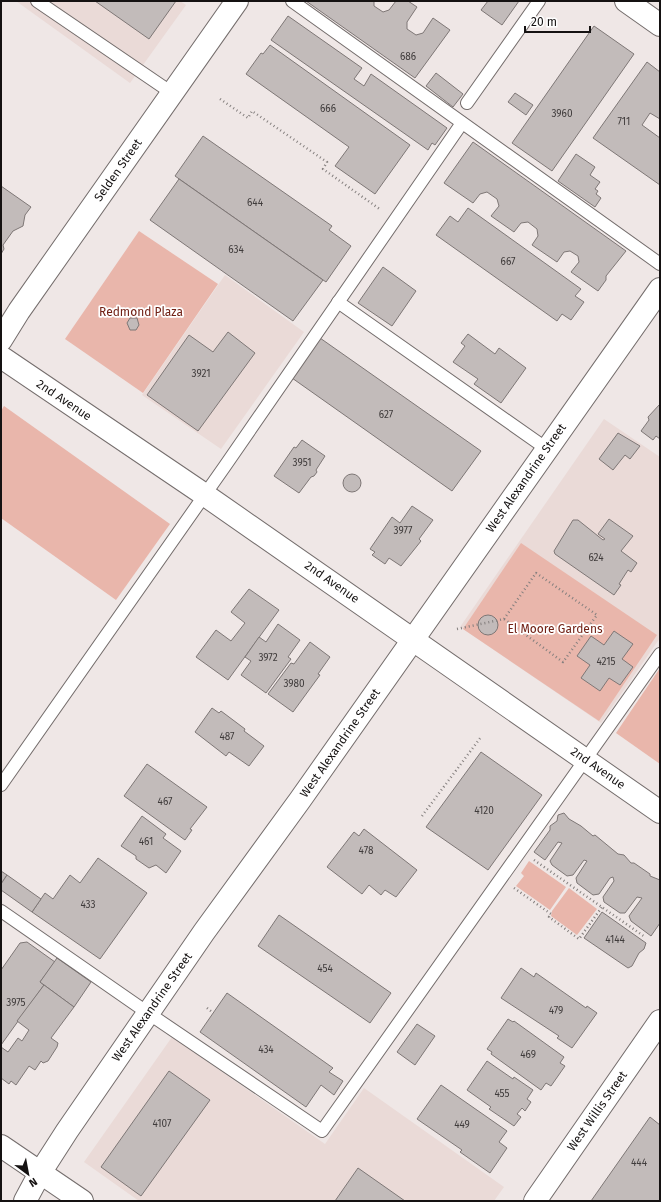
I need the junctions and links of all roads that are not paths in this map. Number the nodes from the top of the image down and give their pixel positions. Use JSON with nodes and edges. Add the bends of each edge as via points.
{"nodes":[{"id":1,"x":38,"y":1,"type":"edge"},
{"id":2,"x":237,"y":1,"type":"edge"},
{"id":3,"x":292,"y":1,"type":"edge"},
{"id":4,"x":540,"y":1,"type":"edge"},
{"id":5,"x":626,"y":1,"type":"edge"},
{"id":6,"x":660,"y":25,"type":"edge"},
{"id":7,"x":172,"y":93,"type":"junction"},
{"id":8,"x":467,"y":103,"type":"dead end"},
{"id":9,"x":462,"y":123,"type":"junction"},
{"id":10,"x":660,"y":264,"type":"edge"},
{"id":11,"x":660,"y":288,"type":"edge"},
{"id":12,"x":338,"y":302,"type":"junction"},
{"id":13,"x":1,"y":340,"type":"edge"},
{"id":14,"x":1,"y":357,"type":"edge"},
{"id":15,"x":547,"y":448,"type":"junction"},
{"id":16,"x":205,"y":495,"type":"junction"},
{"id":17,"x":414,"y":639,"type":"junction"},
{"id":18,"x":660,"y":654,"type":"edge"},
{"id":19,"x":585,"y":759,"type":"junction"},
{"id":20,"x":1,"y":785,"type":"edge"},
{"id":21,"x":660,"y":812,"type":"edge"},
{"id":22,"x":1,"y":911,"type":"edge"},
{"id":23,"x":148,"y":1013,"type":"junction"},
{"id":24,"x":660,"y":1021,"type":"edge"},
{"id":25,"x":1,"y":1146,"type":"edge"},
{"id":26,"x":40,"y":1173,"type":"junction"},
{"id":27,"x":25,"y":1201,"type":"edge"},
{"id":28,"x":82,"y":1201,"type":"edge"},
{"id":29,"x":534,"y":1201,"type":"edge"}],
"edges":[{"from":1,"to":7,"type":"lane"},
{"from":2,"to":7,"type":"street","name":"Selden Street"},
{"from":3,"to":9,"type":"lane"},
{"from":4,"to":8,"type":"lane"},
{"from":5,"to":6,"type":"street"},
{"from":7,"to":13,"type":"street","name":"Selden Street"},
{"from":9,"to":10,"type":"lane"},
{"from":9,"to":12,"type":"lane"},
{"from":11,"to":15,"type":"street","name":"West Alexandrine Street"},
{"from":12,"to":15,"type":"lane"},
{"from":12,"to":16,"type":"lane"},
{"from":14,"to":16,"type":"street","name":"2nd Avenue"},
{"from":15,"to":17,"type":"street","name":"West Alexandrine Street"},
{"from":16,"to":17,"type":"street","name":"2nd Avenue"},
{"from":16,"to":20,"type":"lane"},
{"from":17,"to":19,"type":"street","name":"2nd Avenue"},
{"from":17,"to":23,"type":"street","name":"West Alexandrine Street"},
{"from":18,"to":19,"type":"lane"},
{"from":19,"to":21,"type":"street","name":"2nd Avenue"},
{"from":19,"to":23,"type":"lane","via":[[322,1131]]},
{"from":22,"to":23,"type":"lane"},
{"from":23,"to":26,"type":"street","name":"West Alexandrine Street"},
{"from":24,"to":29,"type":"street","name":"West Willis Street"},
{"from":25,"to":26,"type":"street"},
{"from":26,"to":27,"type":"street","name":"West Alexandrine Street"},
{"from":26,"to":28,"type":"street"}]}
